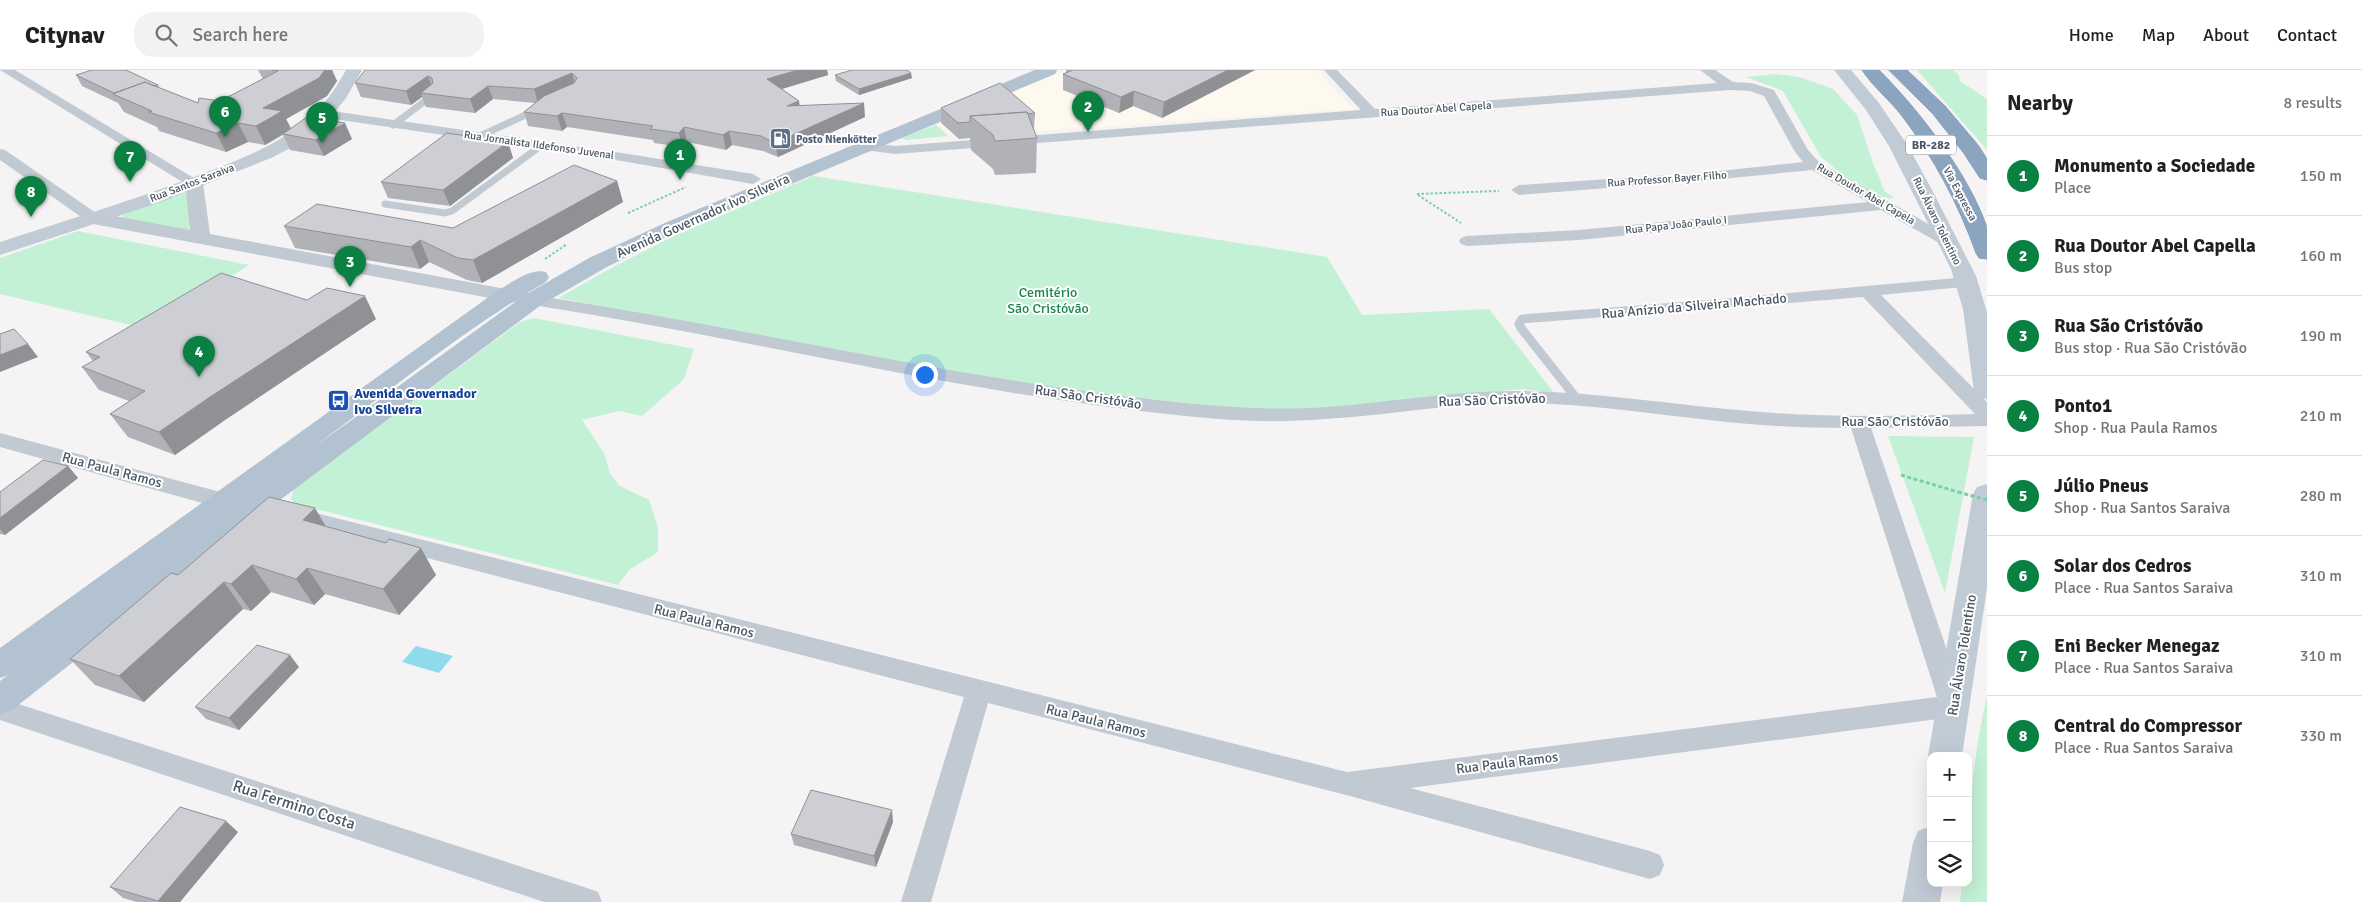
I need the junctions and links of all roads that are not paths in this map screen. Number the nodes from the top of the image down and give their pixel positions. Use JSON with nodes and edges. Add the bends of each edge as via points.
{"nodes":[{"id":1,"x":6,"y":70,"type":"edge"},
{"id":2,"x":354,"y":70,"type":"edge"},
{"id":3,"x":1017,"y":70,"type":"edge"},
{"id":4,"x":1049,"y":70,"type":"edge"},
{"id":5,"x":1330,"y":70,"type":"edge"},
{"id":6,"x":1706,"y":70,"type":"edge"},
{"id":7,"x":1842,"y":70,"type":"edge"},
{"id":8,"x":1870,"y":70,"type":"edge"},
{"id":9,"x":1896,"y":70,"type":"edge"},
{"id":10,"x":1730,"y":86,"type":"junction"},
{"id":11,"x":433,"y":94,"type":"edge"},
{"id":12,"x":539,"y":108,"type":"edge"},
{"id":13,"x":324,"y":114,"type":"junction"},
{"id":14,"x":1372,"y":114,"type":"junction"},
{"id":15,"x":393,"y":125,"type":"junction"},
{"id":16,"x":478,"y":137,"type":"junction"},
{"id":17,"x":857,"y":142,"type":"junction"},
{"id":18,"x":542,"y":145,"type":"junction"},
{"id":19,"x":0,"y":153,"type":"edge"},
{"id":20,"x":1814,"y":164,"type":"junction"},
{"id":21,"x":1987,"y":174,"type":"edge"},
{"id":22,"x":753,"y":179,"type":"junction"},
{"id":23,"x":194,"y":183,"type":"junction"},
{"id":24,"x":1519,"y":190,"type":"road end"},
{"id":25,"x":385,"y":204,"type":"dead end"},
{"id":26,"x":1885,"y":205,"type":"junction"},
{"id":27,"x":93,"y":218,"type":"junction"},
{"id":28,"x":201,"y":239,"type":"junction"},
{"id":29,"x":1467,"y":241,"type":"dead end"},
{"id":30,"x":1947,"y":241,"type":"junction"},
{"id":31,"x":0,"y":249,"type":"edge"},
{"id":32,"x":1987,"y":253,"type":"edge"},
{"id":33,"x":1967,"y":282,"type":"junction"},
{"id":34,"x":1868,"y":292,"type":"junction"},
{"id":35,"x":505,"y":296,"type":"junction"},
{"id":36,"x":533,"y":300,"type":"junction"},
{"id":37,"x":1766,"y":300,"type":"joint"},
{"id":38,"x":468,"y":334,"type":"junction"},
{"id":39,"x":1987,"y":391,"type":"edge"},
{"id":40,"x":1577,"y":399,"type":"junction"},
{"id":41,"x":1987,"y":414,"type":"edge"},
{"id":42,"x":1987,"y":420,"type":"edge"},
{"id":43,"x":1859,"y":422,"type":"junction"},
{"id":44,"x":0,"y":440,"type":"edge"},
{"id":45,"x":1987,"y":494,"type":"edge"},
{"id":46,"x":224,"y":501,"type":"junction"},
{"id":47,"x":254,"y":505,"type":"junction"},
{"id":48,"x":0,"y":665,"type":"edge"},
{"id":49,"x":979,"y":691,"type":"junction"},
{"id":50,"x":0,"y":700,"type":"edge"},
{"id":51,"x":1953,"y":706,"type":"junction"},
{"id":52,"x":0,"y":709,"type":"edge"},
{"id":53,"x":1946,"y":752,"type":"edge"},
{"id":54,"x":1347,"y":784,"type":"junction"},
{"id":55,"x":1650,"y":865,"type":"dead end"},
{"id":56,"x":1927,"y":867,"type":"edge"},
{"id":57,"x":587,"y":902,"type":"edge"},
{"id":58,"x":916,"y":902,"type":"edge"},
{"id":59,"x":1921,"y":902,"type":"edge"}],
"edges":[{"from":1,"to":23,"type":"street"},
{"from":2,"to":13,"type":"main road","name":"Rua Santos Saraiva","via":[[338,100]]},
{"from":3,"to":17,"type":"main road","name":"Avenida Governador Ivo Silveira"},
{"from":4,"to":17,"type":"main road","name":"Avenida Governador Ivo Silveira"},
{"from":5,"to":14,"type":"street"},
{"from":6,"to":10,"type":"street"},
{"from":7,"to":30,"type":"main road","name":"Rua Álvaro Tolentino","via":[[1897,141]]},
{"from":8,"to":32,"type":"highway","name":"Via Expressa","number":"BR-282","via":[[1902,102],[1941,159],[1979,229]]},
{"from":9,"to":21,"type":"highway","number":"BR-282","via":[[1939,110]]},
{"from":10,"to":14,"type":"street","name":"Rua Doutor Abel Capela"},
{"from":10,"to":20,"type":"street","name":"Rua Doutor Abel Capela","via":[[1751,87],[1769,93],[1802,152]]},
{"from":11,"to":15,"type":"lane"},
{"from":12,"to":16,"type":"lane"},
{"from":13,"to":15,"type":"street","name":"Rua Jornalista Ildefonso Juvenal"},
{"from":13,"to":23,"type":"main road","name":"Rua Santos Saraiva","via":[[300,134],[275,148]]},
{"from":14,"to":17,"type":"street","name":"Rua Doutor Abel Capela","via":[[895,150]]},
{"from":15,"to":16,"type":"street","name":"Rua Jornalista Ildefonso Juvenal"},
{"from":16,"to":18,"type":"street","name":"Rua Jornalista Ildefonso Juvenal"},
{"from":17,"to":22,"type":"main road","name":"Avenida Governador Ivo Silveira"},
{"from":17,"to":36,"type":"main road","name":"Avenida Governador Ivo Silveira","via":[[597,263]]},
{"from":18,"to":22,"type":"street","name":"Rua Jornalista Ildefonso Juvenal"},
{"from":18,"to":25,"type":"lane","via":[[452,211]]},
{"from":19,"to":27,"type":"street"},
{"from":20,"to":24,"type":"street","name":"Rua Professor Bayer Filho","via":[[1711,176]]},
{"from":20,"to":26,"type":"street","name":"Rua Doutor Abel Capela"},
{"from":22,"to":35,"type":"main road","name":"Avenida Governador Ivo Silveira","via":[[618,236]]},
{"from":23,"to":27,"type":"main road","name":"Rua Santos Saraiva"},
{"from":23,"to":28,"type":"street"},
{"from":26,"to":29,"type":"street","name":"Rua Papa João Paulo I","via":[[1578,235]]},
{"from":26,"to":30,"type":"street","name":"Rua Doutor Abel Capela"},
{"from":27,"to":28,"type":"street","name":"Rua São Cristóvão"},
{"from":27,"to":31,"type":"main road","name":"Rua Santos Saraiva"},
{"from":28,"to":35,"type":"street","name":"Rua São Cristóvão"},
{"from":30,"to":33,"type":"main road","name":"Rua Álvaro Tolentino"},
{"from":33,"to":34,"type":"street","name":"Rua Anízio da Silveira Machado"},
{"from":33,"to":39,"type":"main road","name":"Rua Álvaro Tolentino","via":[[1978,324]]},
{"from":34,"to":37,"type":"street","name":"Rua Anízio da Silveira Machado"},
{"from":34,"to":41,"type":"street"},
{"from":35,"to":36,"type":"street","name":"Rua São Cristóvão"},
{"from":35,"to":38,"type":"main road","name":"Avenida Governador Ivo Silveira"},
{"from":36,"to":38,"type":"main road","name":"Avenida Governador Ivo Silveira"},
{"from":36,"to":40,"type":"street","name":"Rua São Cristóvão","via":[[1058,394],[1192,410],[1286,415],[1482,399]]},
{"from":37,"to":40,"type":"lane","name":"Rua Anízio da Silveira Machado","via":[[1522,319],[1521,328]]},
{"from":38,"to":46,"type":"main road","name":"Avenida Governador Ivo Silveira"},
{"from":38,"to":47,"type":"main road","name":"Avenida Governador Ivo Silveira"},
{"from":40,"to":43,"type":"street","name":"Rua São Cristóvão","via":[[1782,420]]},
{"from":42,"to":43,"type":"street","name":"Rua São Cristóvão"},
{"from":43,"to":51,"type":"street"},
{"from":44,"to":46,"type":"street","name":"Rua Paula Ramos"},
{"from":45,"to":51,"type":"main road","name":"Rua Álvaro Tolentino"},
{"from":46,"to":48,"type":"main road","name":"Avenida Governador Ivo Silveira"},
{"from":47,"to":49,"type":"street","name":"Rua Paula Ramos"},
{"from":47,"to":50,"type":"main road","name":"Avenida Governador Ivo Silveira"},
{"from":49,"to":54,"type":"street","name":"Rua Paula Ramos"},
{"from":49,"to":58,"type":"street"},
{"from":51,"to":53,"type":"main road","name":"Rua Álvaro Tolentino"},
{"from":51,"to":54,"type":"street","name":"Rua Paula Ramos"},
{"from":52,"to":57,"type":"street","name":"Rua Fermino Costa"},
{"from":54,"to":55,"type":"street"},
{"from":56,"to":59,"type":"main road"}]}
